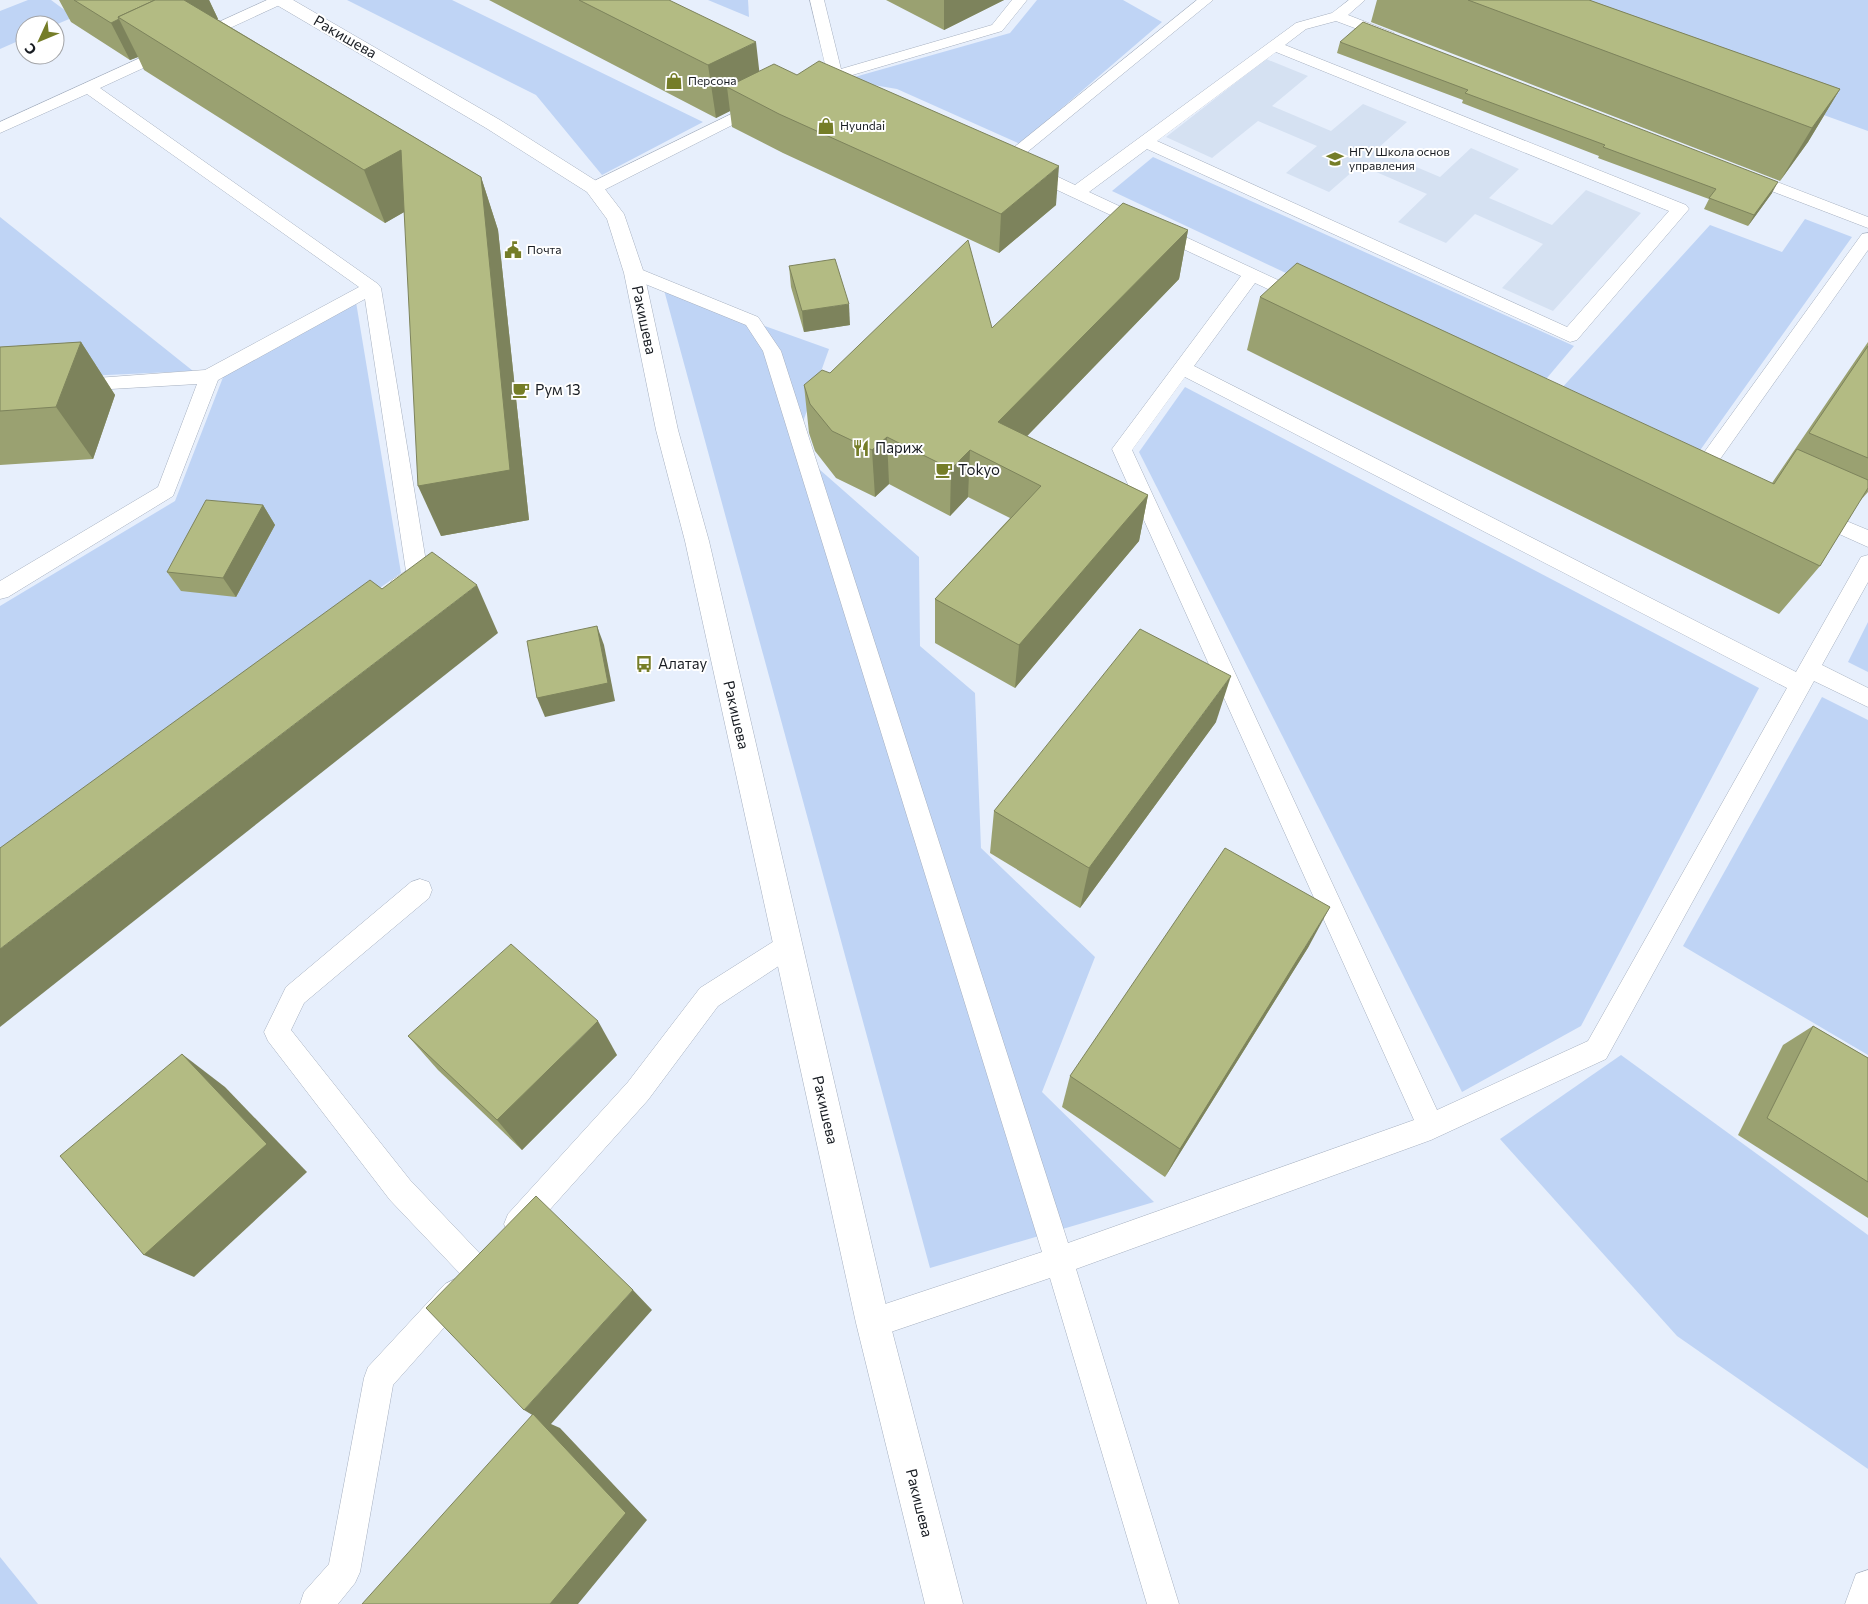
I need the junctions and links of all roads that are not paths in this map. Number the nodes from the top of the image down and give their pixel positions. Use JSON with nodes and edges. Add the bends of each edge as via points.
{"nodes":[{"id":1,"x":280,"y":0,"type":"edge"},
{"id":2,"x":817,"y":0,"type":"edge"},
{"id":3,"x":1020,"y":0,"type":"edge"},
{"id":4,"x":1206,"y":0,"type":"edge"},
{"id":5,"x":1358,"y":0,"type":"edge"},
{"id":6,"x":1338,"y":16,"type":"junction"},
{"id":7,"x":1403,"y":41,"type":"edge"},
{"id":8,"x":1274,"y":46,"type":"junction"},
{"id":9,"x":833,"y":81,"type":"junction"},
{"id":10,"x":796,"y":86,"type":"edge"},
{"id":11,"x":89,"y":88,"type":"junction"},
{"id":12,"x":770,"y":100,"type":"edge"},
{"id":13,"x":0,"y":128,"type":"edge"},
{"id":14,"x":1146,"y":142,"type":"junction"},
{"id":15,"x":990,"y":152,"type":"edge"},
{"id":16,"x":1008,"y":160,"type":"junction"},
{"id":17,"x":1728,"y":168,"type":"edge"},
{"id":18,"x":594,"y":188,"type":"junction"},
{"id":19,"x":1077,"y":192,"type":"junction"},
{"id":20,"x":1868,"y":222,"type":"edge"},
{"id":21,"x":1868,"y":238,"type":"edge"},
{"id":22,"x":634,"y":273,"type":"junction"},
{"id":23,"x":1252,"y":274,"type":"junction"},
{"id":24,"x":372,"y":288,"type":"junction"},
{"id":25,"x":1315,"y":304,"type":"edge"},
{"id":26,"x":1183,"y":368,"type":"junction"},
{"id":27,"x":210,"y":376,"type":"junction"},
{"id":28,"x":57,"y":386,"type":"edge"},
{"id":29,"x":1676,"y":473,"type":"edge"},
{"id":30,"x":1796,"y":506,"type":"edge"},
{"id":31,"x":1868,"y":539,"type":"edge"},
{"id":32,"x":1868,"y":562,"type":"edge"},
{"id":33,"x":0,"y":591,"type":"edge"},
{"id":34,"x":385,"y":597,"type":"edge"},
{"id":35,"x":1805,"y":676,"type":"junction"},
{"id":36,"x":1868,"y":698,"type":"edge"},
{"id":37,"x":420,"y":890,"type":"dead end"},
{"id":38,"x":788,"y":946,"type":"junction"},
{"id":39,"x":1431,"y":1127,"type":"junction"},
{"id":40,"x":1058,"y":1262,"type":"junction"},
{"id":41,"x":476,"y":1270,"type":"junction"},
{"id":42,"x":873,"y":1322,"type":"junction"},
{"id":43,"x":1868,"y":1586,"type":"edge"},
{"id":44,"x":316,"y":1604,"type":"edge"},
{"id":45,"x":944,"y":1604,"type":"edge"},
{"id":46,"x":1163,"y":1604,"type":"edge"},
{"id":47,"x":1861,"y":1604,"type":"edge"}],
"edges":[{"from":1,"to":11,"type":"lane"},
{"from":1,"to":18,"type":"street","name":"Ракишева","via":[[493,124]]},
{"from":2,"to":9,"type":"lane"},
{"from":3,"to":9,"type":"lane","via":[[997,28]]},
{"from":4,"to":16,"type":"lane"},
{"from":5,"to":6,"type":"lane"},
{"from":6,"to":7,"type":"lane"},
{"from":6,"to":8,"type":"lane","via":[[1301,26]]},
{"from":8,"to":14,"type":"lane"},
{"from":8,"to":14,"type":"lane","via":[[1680,209],[1570,336]]},
{"from":9,"to":10,"type":"lane"},
{"from":11,"to":13,"type":"lane","via":[[12,115]]},
{"from":11,"to":24,"type":"lane"},
{"from":12,"to":18,"type":"lane"},
{"from":14,"to":19,"type":"lane"},
{"from":15,"to":16,"type":"lane"},
{"from":16,"to":19,"type":"lane"},
{"from":17,"to":20,"type":"lane"},
{"from":18,"to":22,"type":"street","name":"Ракишева","via":[[617,218]]},
{"from":19,"to":23,"type":"lane"},
{"from":21,"to":29,"type":"lane","via":[[1715,469],[1694,481]]},
{"from":22,"to":38,"type":"street","name":"Ракишева","via":[[667,430],[697,541]]},
{"from":22,"to":40,"type":"lane","via":[[752,320],[772,351]]},
{"from":23,"to":25,"type":"lane"},
{"from":23,"to":26,"type":"lane"},
{"from":24,"to":27,"type":"lane"},
{"from":24,"to":34,"type":"lane","via":[[417,574]]},
{"from":26,"to":35,"type":"lane"},
{"from":26,"to":39,"type":"lane","via":[[1122,449]]},
{"from":27,"to":28,"type":"lane"},
{"from":27,"to":33,"type":"lane","via":[[166,491]]},
{"from":30,"to":31,"type":"lane"},
{"from":32,"to":35,"type":"lane"},
{"from":35,"to":36,"type":"lane"},
{"from":35,"to":39,"type":"lane","via":[[1596,1050]]},
{"from":37,"to":41,"type":"lane","via":[[294,995],[277,1032],[400,1190]]},
{"from":38,"to":41,"type":"lane","via":[[709,997],[638,1091]]},
{"from":38,"to":42,"type":"street","name":"Ракишева"},
{"from":39,"to":40,"type":"lane"},
{"from":40,"to":42,"type":"lane"},
{"from":40,"to":46,"type":"lane"},
{"from":41,"to":44,"type":"lane","via":[[379,1378],[344,1572]]},
{"from":42,"to":45,"type":"street","name":"Ракишева"},
{"from":43,"to":47,"type":"lane"}]}
